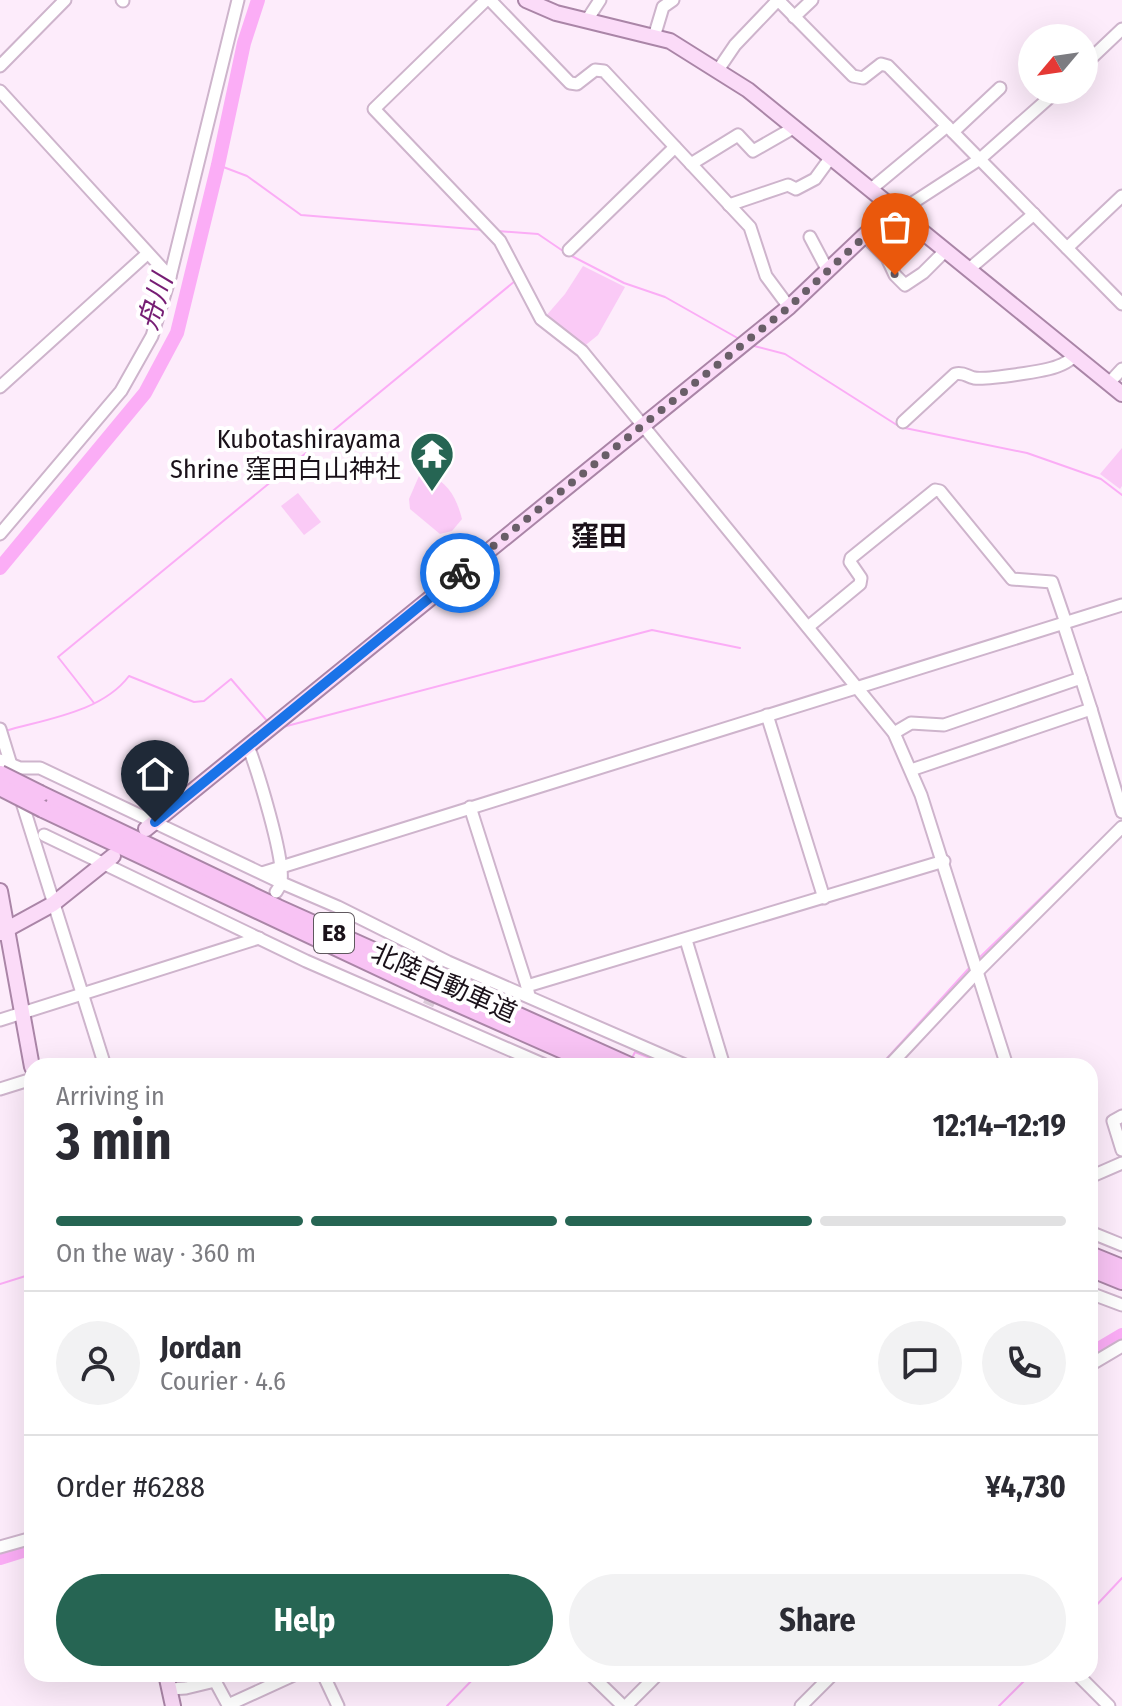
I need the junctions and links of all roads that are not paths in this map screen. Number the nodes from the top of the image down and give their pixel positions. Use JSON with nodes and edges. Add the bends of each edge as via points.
{"nodes":[{"id":1,"x":65,"y":0,"type":"edge"},
{"id":2,"x":238,"y":0,"type":"edge"},
{"id":3,"x":488,"y":0,"type":"edge"},
{"id":4,"x":526,"y":0,"type":"edge"},
{"id":5,"x":600,"y":0,"type":"edge"},
{"id":6,"x":673,"y":0,"type":"edge"},
{"id":7,"x":812,"y":0,"type":"edge"},
{"id":8,"x":794,"y":17,"type":"junction"},
{"id":9,"x":587,"y":20,"type":"junction"},
{"id":10,"x":1122,"y":29,"type":"edge"},
{"id":11,"x":654,"y":37,"type":"junction"},
{"id":12,"x":1098,"y":52,"type":"edge"},
{"id":13,"x":0,"y":66,"type":"edge"},
{"id":14,"x":718,"y":70,"type":"junction"},
{"id":15,"x":1000,"y":88,"type":"dead end"},
{"id":16,"x":0,"y":91,"type":"edge"},
{"id":17,"x":1042,"y":104,"type":"edge"},
{"id":18,"x":795,"y":127,"type":"junction"},
{"id":19,"x":950,"y":129,"type":"junction"},
{"id":20,"x":675,"y":147,"type":"junction"},
{"id":21,"x":831,"y":157,"type":"junction"},
{"id":22,"x":980,"y":159,"type":"junction"},
{"id":23,"x":691,"y":164,"type":"junction"},
{"id":24,"x":870,"y":190,"type":"junction"},
{"id":25,"x":1122,"y":196,"type":"edge"},
{"id":26,"x":729,"y":205,"type":"junction"},
{"id":27,"x":897,"y":213,"type":"junction"},
{"id":28,"x":1034,"y":214,"type":"junction"},
{"id":29,"x":865,"y":236,"type":"junction"},
{"id":30,"x":810,"y":237,"type":"dead end"},
{"id":31,"x":1067,"y":248,"type":"junction"},
{"id":32,"x":569,"y":250,"type":"dead end"},
{"id":33,"x":945,"y":251,"type":"junction"},
{"id":34,"x":147,"y":254,"type":"junction"},
{"id":35,"x":968,"y":270,"type":"junction"},
{"id":36,"x":828,"y":271,"type":"junction"},
{"id":37,"x":170,"y":277,"type":"junction"},
{"id":38,"x":1122,"y":304,"type":"edge"},
{"id":39,"x":789,"y":307,"type":"junction"},
{"id":40,"x":1075,"y":356,"type":"junction"},
{"id":41,"x":1122,"y":369,"type":"edge"},
{"id":42,"x":1109,"y":383,"type":"junction"},
{"id":43,"x":0,"y":387,"type":"edge"},
{"id":44,"x":1122,"y":394,"type":"edge"},
{"id":45,"x":903,"y":422,"type":"dead end"},
{"id":46,"x":643,"y":425,"type":"junction"},
{"id":47,"x":0,"y":534,"type":"edge"},
{"id":48,"x":1122,"y":605,"type":"edge"},
{"id":49,"x":1064,"y":623,"type":"junction"},
{"id":50,"x":808,"y":627,"type":"junction"},
{"id":51,"x":1081,"y":678,"type":"junction"},
{"id":52,"x":858,"y":688,"type":"junction"},
{"id":53,"x":1091,"y":709,"type":"junction"},
{"id":54,"x":767,"y":715,"type":"junction"},
{"id":55,"x":0,"y":729,"type":"edge"},
{"id":56,"x":894,"y":733,"type":"junction"},
{"id":57,"x":248,"y":746,"type":"junction"},
{"id":58,"x":4,"y":766,"type":"edge"},
{"id":59,"x":911,"y":770,"type":"junction"},
{"id":60,"x":0,"y":787,"type":"edge"},
{"id":61,"x":41,"y":801,"type":"junction"},
{"id":62,"x":470,"y":807,"type":"junction"},
{"id":63,"x":1122,"y":812,"type":"edge"},
{"id":64,"x":150,"y":825,"type":"junction"},
{"id":65,"x":1122,"y":827,"type":"edge"},
{"id":66,"x":44,"y":835,"type":"dead end"},
{"id":67,"x":108,"y":860,"type":"junction"},
{"id":68,"x":944,"y":861,"type":"junction"},
{"id":69,"x":280,"y":865,"type":"junction"},
{"id":70,"x":262,"y":873,"type":"junction"},
{"id":71,"x":279,"y":888,"type":"junction"},
{"id":72,"x":0,"y":891,"type":"edge"},
{"id":73,"x":824,"y":898,"type":"junction"},
{"id":74,"x":53,"y":904,"type":"junction"},
{"id":75,"x":4,"y":932,"type":"edge"},
{"id":76,"x":254,"y":933,"type":"junction"},
{"id":77,"x":686,"y":940,"type":"junction"},
{"id":78,"x":978,"y":971,"type":"junction"},
{"id":79,"x":528,"y":991,"type":"junction"},
{"id":80,"x":83,"y":994,"type":"junction"},
{"id":81,"x":23,"y":1013,"type":"junction"},
{"id":82,"x":0,"y":1020,"type":"edge"},
{"id":83,"x":30,"y":1058,"type":"edge"},
{"id":84,"x":103,"y":1058,"type":"edge"},
{"id":85,"x":530,"y":1058,"type":"edge"},
{"id":86,"x":581,"y":1058,"type":"edge"},
{"id":87,"x":612,"y":1058,"type":"edge"},
{"id":88,"x":664,"y":1058,"type":"edge"},
{"id":89,"x":722,"y":1058,"type":"edge"},
{"id":90,"x":896,"y":1058,"type":"edge"},
{"id":91,"x":1005,"y":1058,"type":"edge"},
{"id":92,"x":24,"y":1082,"type":"edge"},
{"id":93,"x":0,"y":1089,"type":"edge"},
{"id":94,"x":1122,"y":1116,"type":"edge"},
{"id":95,"x":1122,"y":1150,"type":"edge"},
{"id":96,"x":1122,"y":1163,"type":"edge"},
{"id":97,"x":1098,"y":1174,"type":"edge"},
{"id":98,"x":1098,"y":1235,"type":"edge"},
{"id":99,"x":1122,"y":1245,"type":"edge"},
{"id":100,"x":1098,"y":1258,"type":"edge"},
{"id":101,"x":1122,"y":1268,"type":"edge"},
{"id":102,"x":1098,"y":1271,"type":"edge"},
{"id":103,"x":1122,"y":1281,"type":"edge"},
{"id":104,"x":1098,"y":1296,"type":"edge"},
{"id":105,"x":1122,"y":1305,"type":"edge"},
{"id":106,"x":1122,"y":1346,"type":"edge"},
{"id":107,"x":1098,"y":1360,"type":"edge"},
{"id":108,"x":24,"y":1540,"type":"edge"},
{"id":109,"x":0,"y":1547,"type":"edge"},
{"id":110,"x":168,"y":1682,"type":"edge"},
{"id":111,"x":171,"y":1682,"type":"edge"},
{"id":112,"x":211,"y":1682,"type":"edge"},
{"id":113,"x":216,"y":1682,"type":"edge"},
{"id":114,"x":278,"y":1682,"type":"edge"},
{"id":115,"x":327,"y":1682,"type":"edge"},
{"id":116,"x":598,"y":1682,"type":"edge"},
{"id":117,"x":650,"y":1682,"type":"edge"},
{"id":118,"x":825,"y":1682,"type":"edge"},
{"id":119,"x":1085,"y":1682,"type":"edge"},
{"id":120,"x":173,"y":1706,"type":"edge"},
{"id":121,"x":338,"y":1706,"type":"edge"},
{"id":122,"x":624,"y":1706,"type":"edge"},
{"id":123,"x":801,"y":1706,"type":"edge"},
{"id":124,"x":1109,"y":1706,"type":"edge"}],
"edges":[{"from":1,"to":13,"type":"street"},
{"from":2,"to":37,"type":"street"},
{"from":3,"to":20,"type":"street","via":[[570,83],[604,71]]},
{"from":3,"to":46,"type":"street","via":[[374,109],[500,241],[541,319],[582,351]]},
{"from":4,"to":9,"type":"main road"},
{"from":5,"to":9,"type":"street"},
{"from":6,"to":11,"type":"street","via":[[663,7]]},
{"from":7,"to":8,"type":"street"},
{"from":8,"to":14,"type":"street","via":[[778,0]]},
{"from":8,"to":19,"type":"street","via":[[853,76],[863,78],[881,64],[888,66]]},
{"from":9,"to":11,"type":"main road"},
{"from":10,"to":12,"type":"street"},
{"from":11,"to":14,"type":"main road"},
{"from":14,"to":18,"type":"main road"},
{"from":15,"to":19,"type":"street"},
{"from":16,"to":34,"type":"street"},
{"from":17,"to":22,"type":"street"},
{"from":18,"to":21,"type":"main road"},
{"from":18,"to":23,"type":"street","via":[[753,151],[738,135]]},
{"from":19,"to":22,"type":"street"},
{"from":19,"to":24,"type":"street"},
{"from":20,"to":23,"type":"street"},
{"from":20,"to":32,"type":"street"},
{"from":21,"to":24,"type":"main road"},
{"from":21,"to":26,"type":"street","via":[[815,179],[796,189],[788,185]]},
{"from":22,"to":27,"type":"street"},
{"from":22,"to":28,"type":"street"},
{"from":23,"to":26,"type":"street"},
{"from":24,"to":27,"type":"main road"},
{"from":25,"to":31,"type":"street"},
{"from":26,"to":39,"type":"street","via":[[750,227],[766,276]]},
{"from":27,"to":29,"type":"main road","via":[[886,215]]},
{"from":27,"to":33,"type":"main road"},
{"from":28,"to":31,"type":"street"},
{"from":28,"to":35,"type":"street"},
{"from":29,"to":33,"type":"street","via":[[905,285]]},
{"from":29,"to":36,"type":"main road"},
{"from":30,"to":36,"type":"street"},
{"from":31,"to":38,"type":"street"},
{"from":33,"to":35,"type":"main road"},
{"from":34,"to":37,"type":"street"},
{"from":34,"to":43,"type":"street"},
{"from":35,"to":40,"type":"main road"},
{"from":36,"to":39,"type":"main road"},
{"from":37,"to":47,"type":"street","via":[[152,336],[121,391]]},
{"from":39,"to":46,"type":"main road"},
{"from":40,"to":42,"type":"main road"},
{"from":40,"to":45,"type":"street","via":[[1055,368],[983,378],[955,374]]},
{"from":41,"to":42,"type":"street"},
{"from":42,"to":44,"type":"main road"},
{"from":46,"to":50,"type":"street"},
{"from":46,"to":57,"type":"main road"},
{"from":48,"to":49,"type":"street"},
{"from":49,"to":50,"type":"street","via":[[1052,582],[1012,579],[935,490],[851,558],[860,584]]},
{"from":49,"to":51,"type":"street"},
{"from":49,"to":52,"type":"street"},
{"from":50,"to":52,"type":"street"},
{"from":51,"to":53,"type":"street"},
{"from":51,"to":56,"type":"street","via":[[944,725],[911,723]]},
{"from":52,"to":54,"type":"street"},
{"from":52,"to":56,"type":"street"},
{"from":53,"to":59,"type":"street"},
{"from":53,"to":63,"type":"street"},
{"from":54,"to":62,"type":"street"},
{"from":54,"to":73,"type":"street"},
{"from":55,"to":58,"type":"street"},
{"from":56,"to":59,"type":"street"},
{"from":57,"to":64,"type":"main road"},
{"from":57,"to":69,"type":"street"},
{"from":58,"to":61,"type":"highway","name":"北陸自動車道","number":"E8","bridge":true},
{"from":58,"to":64,"type":"street","via":[[40,768]]},
{"from":58,"to":74,"type":"street"},
{"from":59,"to":68,"type":"street"},
{"from":60,"to":61,"type":"highway","name":"北陸自動車道","number":"E8","bridge":true},
{"from":61,"to":86,"type":"highway","name":"北陸自動車道","number":"E8","via":[[325,943]]},
{"from":61,"to":87,"type":"highway","name":"北陸自動車道","number":"E8"},
{"from":62,"to":69,"type":"street"},
{"from":62,"to":79,"type":"street"},
{"from":64,"to":70,"type":"street"},
{"from":65,"to":78,"type":"street"},
{"from":66,"to":67,"type":"street"},
{"from":67,"to":74,"type":"main road"},
{"from":67,"to":76,"type":"street"},
{"from":68,"to":73,"type":"street"},
{"from":68,"to":78,"type":"street"},
{"from":69,"to":70,"type":"street"},
{"from":69,"to":71,"type":"street"},
{"from":70,"to":71,"type":"street"},
{"from":71,"to":79,"type":"street","via":[[338,907],[447,965]]},
{"from":72,"to":75,"type":"main road"},
{"from":73,"to":77,"type":"street"},
{"from":74,"to":75,"type":"main road"},
{"from":74,"to":80,"type":"street"},
{"from":75,"to":81,"type":"main road"},
{"from":76,"to":80,"type":"street"},
{"from":76,"to":85,"type":"street"},
{"from":77,"to":79,"type":"street"},
{"from":77,"to":89,"type":"street"},
{"from":78,"to":90,"type":"street"},
{"from":78,"to":91,"type":"street"},
{"from":79,"to":88,"type":"street","via":[[627,1045]]},
{"from":80,"to":81,"type":"street"},
{"from":80,"to":84,"type":"street"},
{"from":81,"to":82,"type":"street"},
{"from":81,"to":83,"type":"main road"},
{"from":92,"to":93,"type":"street"},
{"from":94,"to":95,"type":"street","via":[[1113,1121]]},
{"from":96,"to":97,"type":"street"},
{"from":98,"to":99,"type":"street"},
{"from":100,"to":101,"type":"highway"},
{"from":102,"to":103,"type":"highway"},
{"from":104,"to":105,"type":"street"},
{"from":106,"to":107,"type":"street"},
{"from":108,"to":109,"type":"street"},
{"from":110,"to":120,"type":"main road"},
{"from":111,"to":112,"type":"street","via":[[186,1688]]},
{"from":113,"to":114,"type":"street","via":[[228,1705]]},
{"from":115,"to":121,"type":"street"},
{"from":116,"to":122,"type":"street"},
{"from":117,"to":122,"type":"street"},
{"from":118,"to":123,"type":"street"},
{"from":119,"to":124,"type":"street"}]}
